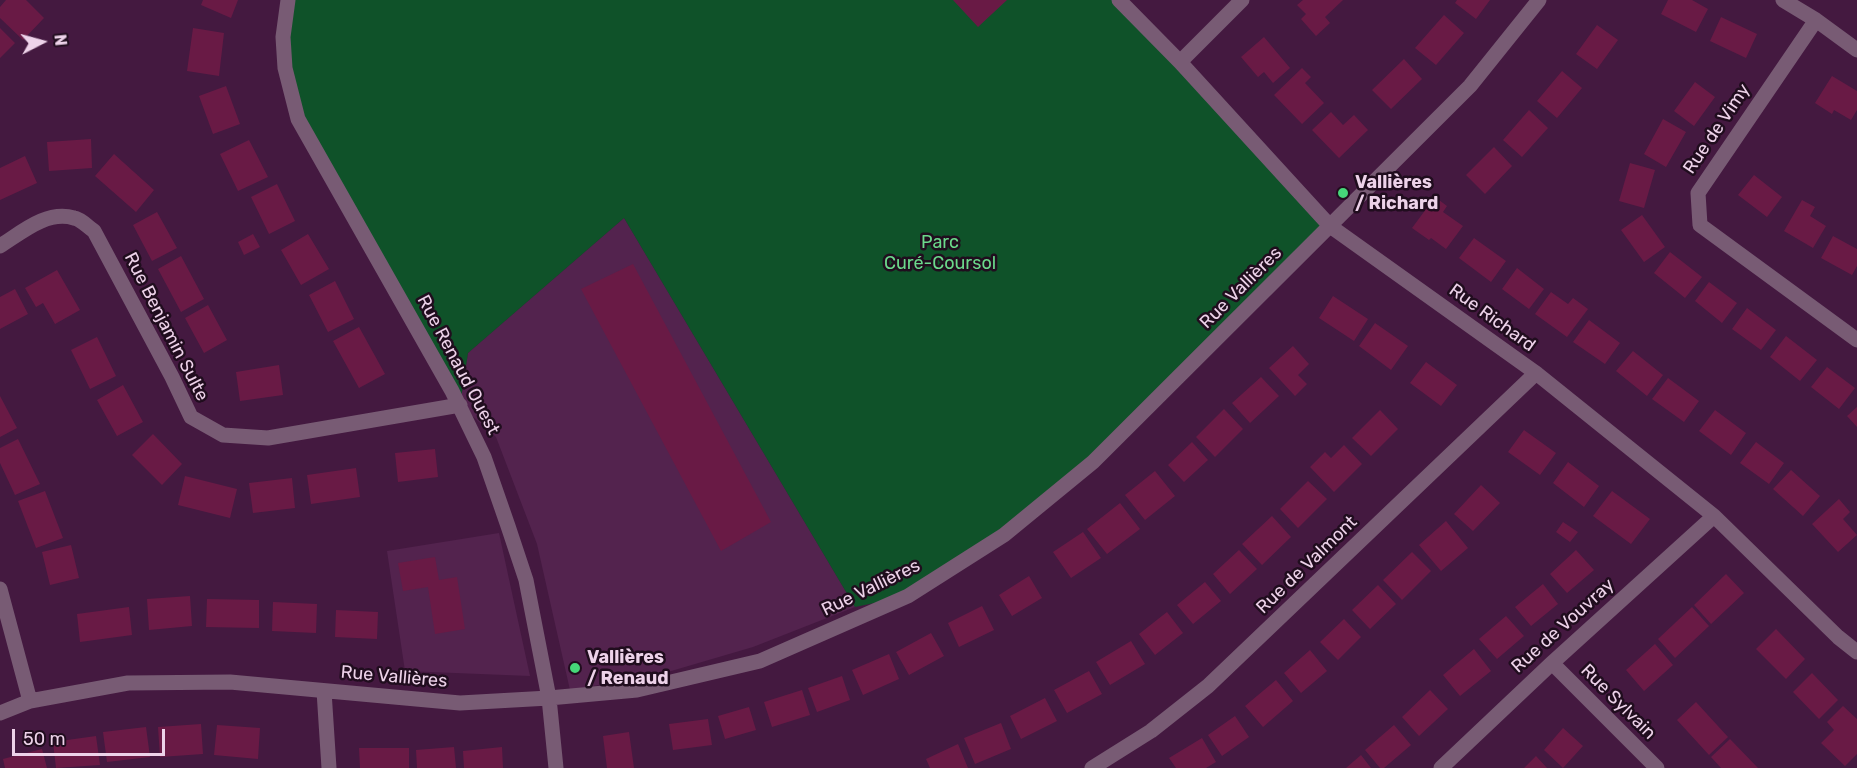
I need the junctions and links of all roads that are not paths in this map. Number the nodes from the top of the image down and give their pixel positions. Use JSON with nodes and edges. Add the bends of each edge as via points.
{"nodes":[{"id":1,"x":288,"y":0,"type":"edge"},
{"id":2,"x":1119,"y":0,"type":"edge"},
{"id":3,"x":1242,"y":0,"type":"edge"},
{"id":4,"x":1539,"y":0,"type":"edge"},
{"id":5,"x":1783,"y":0,"type":"edge"},
{"id":6,"x":1816,"y":20,"type":"junction"},
{"id":7,"x":1857,"y":50,"type":"edge"},
{"id":8,"x":1180,"y":62,"type":"junction"},
{"id":9,"x":1330,"y":226,"type":"junction"},
{"id":10,"x":0,"y":246,"type":"edge"},
{"id":11,"x":1857,"y":340,"type":"edge"},
{"id":12,"x":1536,"y":373,"type":"junction"},
{"id":13,"x":459,"y":405,"type":"junction"},
{"id":14,"x":1714,"y":516,"type":"junction"},
{"id":15,"x":0,"y":589,"type":"edge"},
{"id":16,"x":1857,"y":652,"type":"edge"},
{"id":17,"x":1552,"y":663,"type":"junction"},
{"id":18,"x":324,"y":690,"type":"junction"},
{"id":19,"x":549,"y":698,"type":"junction"},
{"id":20,"x":30,"y":701,"type":"junction"},
{"id":21,"x":0,"y":713,"type":"edge"},
{"id":22,"x":328,"y":768,"type":"edge"},
{"id":23,"x":556,"y":768,"type":"edge"},
{"id":24,"x":1092,"y":768,"type":"edge"},
{"id":25,"x":1441,"y":768,"type":"edge"},
{"id":26,"x":1657,"y":768,"type":"edge"}],
"edges":[{"from":1,"to":13,"type":"street","name":"Rue Renaud Ouest","via":[[283,37],[285,68],[298,119]]},
{"from":2,"to":8,"type":"street","name":"Rue Richard"},
{"from":3,"to":8,"type":"street"},
{"from":4,"to":9,"type":"street","name":"Rue Vallières","via":[[1470,86]]},
{"from":5,"to":6,"type":"street"},
{"from":6,"to":7,"type":"street"},
{"from":6,"to":11,"type":"street","name":"Rue de Vimy","via":[[1698,193],[1700,225]]},
{"from":8,"to":9,"type":"street","name":"Rue Richard"},
{"from":9,"to":12,"type":"street","name":"Rue Richard"},
{"from":9,"to":19,"type":"street","name":"Rue Vallières","via":[[1093,462],[1004,535],[908,596],[760,661],[637,690]]},
{"from":10,"to":13,"type":"street","name":"Rue Benjamin Sulte","via":[[51,217],[75,218],[94,231],[190,417],[223,435],[268,438]]},
{"from":12,"to":14,"type":"street","name":"Rue Richard"},
{"from":12,"to":24,"type":"street","name":"Rue de Valmont","via":[[1208,686],[1151,731]]},
{"from":13,"to":19,"type":"street","name":"Rue Renaud Ouest","via":[[484,457],[526,580]]},
{"from":14,"to":16,"type":"street","name":"Rue Richard"},
{"from":14,"to":17,"type":"street","name":"Rue de Vouvray"},
{"from":15,"to":20,"type":"street"},
{"from":17,"to":25,"type":"street","name":"Rue de Vouvray"},
{"from":17,"to":26,"type":"street","name":"Rue Sylvain"},
{"from":18,"to":19,"type":"street","name":"Rue Vallières","via":[[460,703]]},
{"from":18,"to":20,"type":"street","name":"Rue Vallières","via":[[230,682],[128,683]]},
{"from":18,"to":22,"type":"street"},
{"from":19,"to":23,"type":"street","name":"Rue Renaud Ouest"},
{"from":20,"to":21,"type":"street","name":"Rue Vallières"}]}
